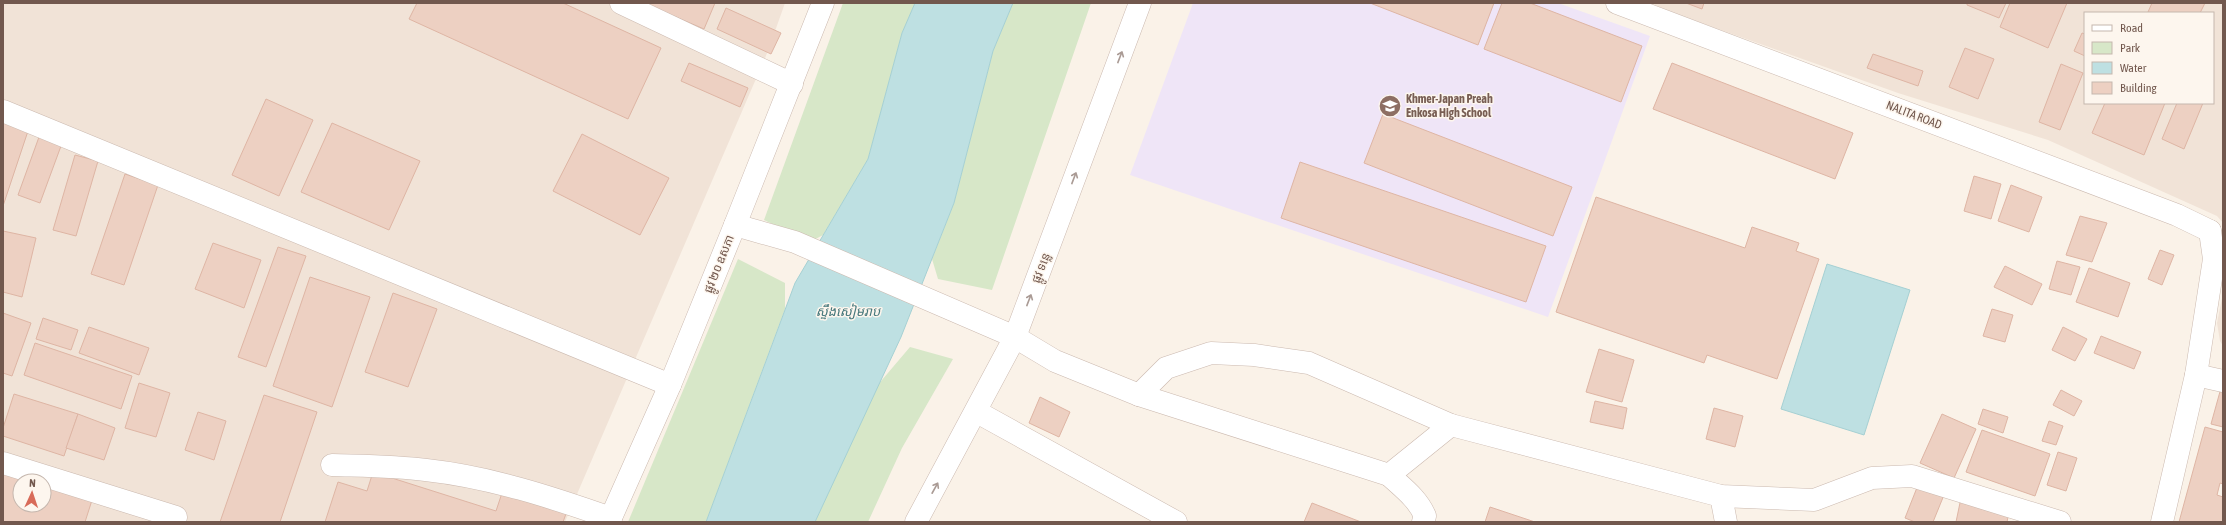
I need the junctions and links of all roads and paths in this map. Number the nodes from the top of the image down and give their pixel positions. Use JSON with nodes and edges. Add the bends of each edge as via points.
{"nodes":[{"id":1,"x":621,"y":3,"type":"edge"},
{"id":2,"x":823,"y":3,"type":"edge"},
{"id":3,"x":1140,"y":3,"type":"edge"},
{"id":4,"x":1617,"y":3,"type":"edge"},
{"id":5,"x":792,"y":84,"type":"junction"},
{"id":6,"x":3,"y":111,"type":"edge"},
{"id":7,"x":735,"y":226,"type":"junction"},
{"id":8,"x":2216,"y":230,"type":"edge"},
{"id":9,"x":1015,"y":337,"type":"junction"},
{"id":10,"x":2196,"y":375,"type":"junction"},
{"id":11,"x":2223,"y":381,"type":"edge"},
{"id":12,"x":670,"y":385,"type":"junction"},
{"id":13,"x":1139,"y":395,"type":"junction"},
{"id":14,"x":976,"y":412,"type":"junction"},
{"id":15,"x":1451,"y":425,"type":"junction"},
{"id":16,"x":3,"y":463,"type":"edge"},
{"id":17,"x":332,"y":465,"type":"dead end"},
{"id":18,"x":1389,"y":475,"type":"junction"},
{"id":19,"x":1721,"y":496,"type":"junction"},
{"id":20,"x":176,"y":517,"type":"dead end"},
{"id":21,"x":610,"y":520,"type":"edge"},
{"id":22,"x":916,"y":522,"type":"edge"},
{"id":23,"x":1176,"y":522,"type":"edge"},
{"id":24,"x":1423,"y":522,"type":"edge"},
{"id":25,"x":1726,"y":522,"type":"edge"},
{"id":26,"x":2060,"y":522,"type":"edge"},
{"id":27,"x":2162,"y":522,"type":"edge"}],
"edges":[{"from":1,"to":5,"type":"street"},
{"from":2,"to":5,"type":"street","name":"ផ្លូវ ២០ ឧសភា"},
{"from":9,"to":3,"type":"street","name":"ផ្លូវ ទន្លេ","one_way":true},
{"from":4,"to":8,"type":"street","name":"NALITA ROAD"},
{"from":5,"to":7,"type":"street","name":"ផ្លូវ ២០ ឧសភា"},
{"from":6,"to":12,"type":"street"},
{"from":7,"to":9,"type":"street","via":[[795,242]]},
{"from":7,"to":12,"type":"street","name":"ផ្លូវ ២០ ឧសភា"},
{"from":8,"to":10,"type":"street"},
{"from":9,"to":13,"type":"street","via":[[1055,361]]},
{"from":9,"to":14,"type":"street","name":"ផ្លូវ ទន្លេ"},
{"from":10,"to":11,"type":"street"},
{"from":10,"to":27,"type":"street"},
{"from":12,"to":21,"type":"street","name":"ផ្លូវ ២០ ឧសភា"},
{"from":13,"to":15,"type":"street","via":[[1166,368],[1211,353],[1254,355],[1309,363]]},
{"from":13,"to":18,"type":"street"},
{"from":22,"to":14,"type":"street","name":"ផ្លូវ ទន្លេ","one_way":true},
{"from":14,"to":23,"type":"street"},
{"from":15,"to":18,"type":"street"},
{"from":15,"to":19,"type":"street"},
{"from":16,"to":20,"type":"street"},
{"from":17,"to":21,"type":"street","via":[[426,470],[477,479],[549,496]]},
{"from":18,"to":24,"type":"street","via":[[1423,510],[1426,516]]},
{"from":19,"to":25,"type":"street"},
{"from":19,"to":26,"type":"street","via":[[1814,500],[1872,478],[1912,476]]}]}
